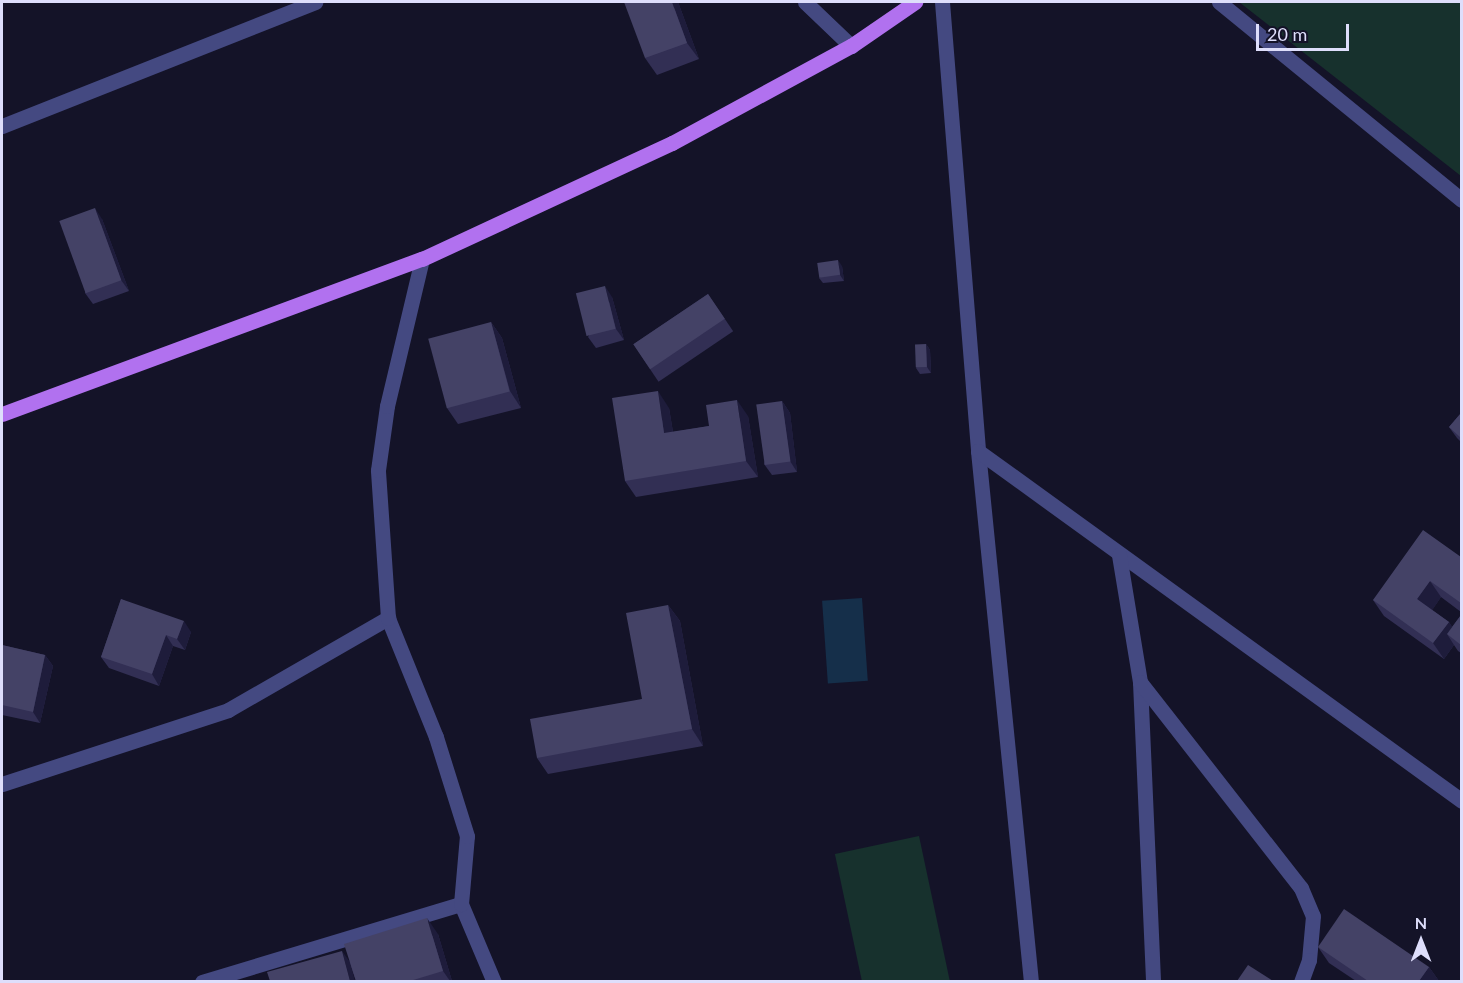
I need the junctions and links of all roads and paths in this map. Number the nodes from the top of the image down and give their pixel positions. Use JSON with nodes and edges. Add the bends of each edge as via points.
{"nodes":[{"id":1,"x":315,"y":2,"type":"edge"},
{"id":2,"x":804,"y":2,"type":"edge"},
{"id":3,"x":915,"y":2,"type":"edge"},
{"id":4,"x":942,"y":2,"type":"edge"},
{"id":5,"x":1220,"y":2,"type":"edge"},
{"id":6,"x":851,"y":46,"type":"junction"},
{"id":7,"x":2,"y":126,"type":"edge"},
{"id":8,"x":1461,"y":200,"type":"edge"},
{"id":9,"x":422,"y":259,"type":"junction"},
{"id":10,"x":2,"y":414,"type":"edge"},
{"id":11,"x":978,"y":451,"type":"junction"},
{"id":12,"x":1119,"y":555,"type":"junction"},
{"id":13,"x":388,"y":618,"type":"junction"},
{"id":14,"x":1140,"y":682,"type":"junction"},
{"id":15,"x":2,"y":783,"type":"edge"},
{"id":16,"x":1461,"y":801,"type":"edge"},
{"id":17,"x":462,"y":904,"type":"junction"},
{"id":18,"x":201,"y":981,"type":"edge"},
{"id":19,"x":494,"y":981,"type":"edge"},
{"id":20,"x":1030,"y":981,"type":"edge"},
{"id":21,"x":1153,"y":981,"type":"edge"},
{"id":22,"x":1301,"y":981,"type":"edge"}],
"edges":[{"from":1,"to":7,"type":"street"},
{"from":2,"to":6,"type":"street"},
{"from":3,"to":6,"type":"main road"},
{"from":4,"to":11,"type":"street"},
{"from":5,"to":8,"type":"street"},
{"from":6,"to":9,"type":"main road","via":[[672,143]]},
{"from":9,"to":10,"type":"main road"},
{"from":9,"to":13,"type":"street","via":[[387,406],[378,470]]},
{"from":11,"to":12,"type":"street"},
{"from":11,"to":20,"type":"street"},
{"from":12,"to":14,"type":"street"},
{"from":12,"to":16,"type":"street","via":[[1373,732]]},
{"from":13,"to":15,"type":"street","via":[[228,710]]},
{"from":13,"to":17,"type":"street","via":[[436,737],[467,836]]},
{"from":14,"to":21,"type":"street"},
{"from":14,"to":22,"type":"street","via":[[1301,888],[1313,916],[1309,960]]},
{"from":17,"to":18,"type":"street"},
{"from":17,"to":19,"type":"street"}]}
